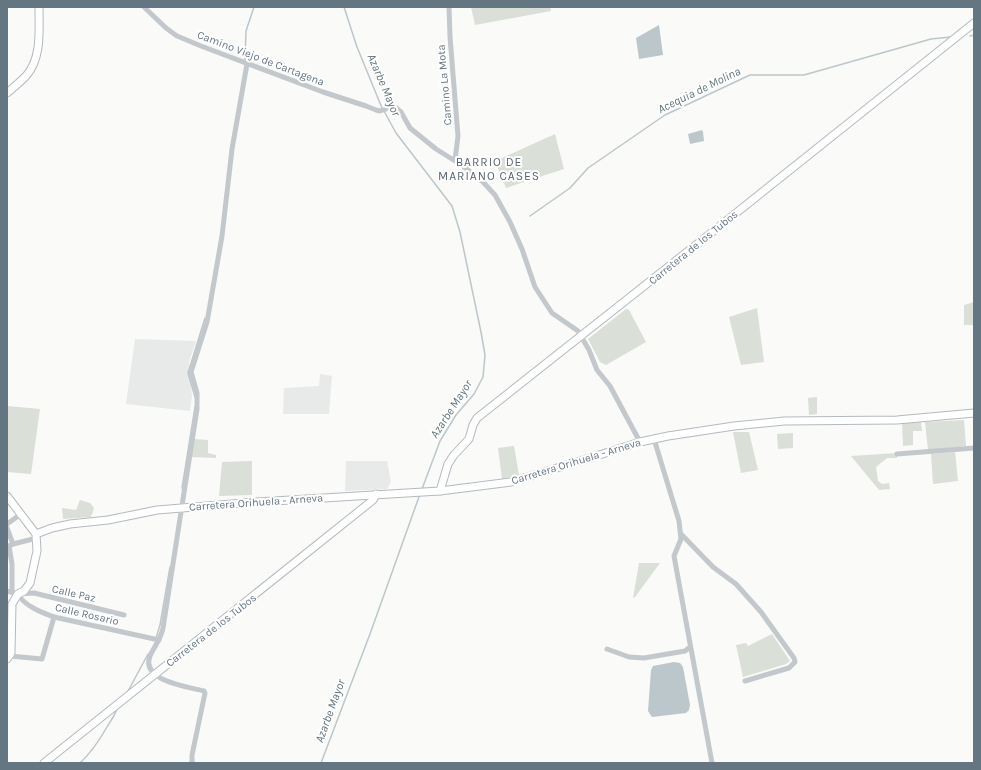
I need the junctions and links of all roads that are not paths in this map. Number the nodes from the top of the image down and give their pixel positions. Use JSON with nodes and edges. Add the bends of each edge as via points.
{"nodes":[{"id":1,"x":39,"y":7,"type":"edge"},
{"id":2,"x":144,"y":7,"type":"edge"},
{"id":3,"x":449,"y":7,"type":"edge"},
{"id":4,"x":150,"y":10,"type":"edge"},
{"id":5,"x":974,"y":22,"type":"edge"},
{"id":6,"x":247,"y":64,"type":"junction"},
{"id":7,"x":7,"y":93,"type":"edge"},
{"id":8,"x":455,"y":160,"type":"junction"},
{"id":9,"x":581,"y":336,"type":"junction"},
{"id":10,"x":974,"y":413,"type":"edge"},
{"id":11,"x":654,"y":439,"type":"junction"},
{"id":12,"x":640,"y":442,"type":"junction"},
{"id":13,"x":974,"y":448,"type":"edge"},
{"id":14,"x":897,"y":454,"type":"dead end"},
{"id":15,"x":440,"y":491,"type":"junction"},
{"id":16,"x":376,"y":494,"type":"junction"},
{"id":17,"x":7,"y":496,"type":"edge"},
{"id":18,"x":180,"y":507,"type":"junction"},
{"id":19,"x":21,"y":514,"type":"junction"},
{"id":20,"x":7,"y":524,"type":"edge"},
{"id":21,"x":7,"y":528,"type":"edge"},
{"id":22,"x":681,"y":534,"type":"junction"},
{"id":23,"x":36,"y":536,"type":"junction"},
{"id":24,"x":9,"y":545,"type":"edge"},
{"id":25,"x":12,"y":592,"type":"edge"},
{"id":26,"x":124,"y":615,"type":"dead end"},
{"id":27,"x":54,"y":617,"type":"junction"},
{"id":28,"x":159,"y":640,"type":"junction"},
{"id":29,"x":690,"y":646,"type":"junction"},
{"id":30,"x":607,"y":649,"type":"dead end"},
{"id":31,"x":9,"y":658,"type":"edge"},
{"id":32,"x":155,"y":674,"type":"junction"},
{"id":33,"x":745,"y":681,"type":"dead end"},
{"id":34,"x":44,"y":763,"type":"edge"},
{"id":35,"x":192,"y":763,"type":"edge"},
{"id":36,"x":712,"y":763,"type":"edge"}],
"edges":[{"from":1,"to":7,"type":"main road","via":[[35,61],[26,76]]},
{"from":2,"to":4,"type":"street","name":"Camino Viejo de Cartagena"},
{"from":3,"to":8,"type":"street","name":"Camino La Mota","via":[[458,136]]},
{"from":4,"to":6,"type":"street","name":"Camino Viejo de Cartagena","via":[[177,36]]},
{"from":5,"to":9,"type":"main road","name":"Carretera de los Tubos"},
{"from":6,"to":8,"type":"street","name":"Camino Viejo de Cartagena","via":[[380,111],[392,107],[399,109],[410,128],[436,149]]},
{"from":6,"to":18,"type":"street","via":[[207,322],[191,372],[197,393],[197,409]]},
{"from":8,"to":9,"type":"street","via":[[495,195],[516,234],[538,292],[552,313],[573,327]]},
{"from":9,"to":12,"type":"street","via":[[597,370],[610,386]]},
{"from":9,"to":15,"type":"main road","name":"Carretera de los Tubos","via":[[477,418],[469,439],[448,464]]},
{"from":10,"to":11,"type":"main road","name":"Carretera Orihuela - Arneva","via":[[897,420],[784,420]]},
{"from":11,"to":12,"type":"main road","name":"Carretera Orihuela - Arneva"},
{"from":11,"to":22,"type":"street"},
{"from":12,"to":15,"type":"main road","name":"Carretera Orihuela - Arneva","via":[[511,482]]},
{"from":13,"to":14,"type":"street"},
{"from":15,"to":16,"type":"main road","name":"Carretera Orihuela - Arneva"},
{"from":16,"to":18,"type":"main road","name":"Carretera Orihuela - Arneva"},
{"from":16,"to":32,"type":"main road","name":"Carretera de los Tubos","via":[[373,500]]},
{"from":17,"to":19,"type":"main road"},
{"from":18,"to":23,"type":"main road","name":"Carretera Orihuela - Arneva","via":[[70,524],[52,528]]},
{"from":18,"to":28,"type":"street","via":[[163,628]]},
{"from":19,"to":20,"type":"street"},
{"from":19,"to":23,"type":"main road"},
{"from":21,"to":24,"type":"street"},
{"from":22,"to":29,"type":"street","via":[[680,544],[674,556]]},
{"from":22,"to":33,"type":"street","via":[[713,567],[736,584],[761,612],[794,658],[789,668]]},
{"from":23,"to":24,"type":"street"},
{"from":23,"to":25,"type":"main road","via":[[37,551],[30,584],[24,591]]},
{"from":24,"to":25,"type":"street","via":[[13,574]]},
{"from":25,"to":26,"type":"street","name":"Calle Paz","via":[[34,594]]},
{"from":25,"to":27,"type":"street","name":"Calle Rosario","via":[[40,611]]},
{"from":25,"to":31,"type":"main road"},
{"from":27,"to":28,"type":"street","name":"Calle Rosario"},
{"from":27,"to":31,"type":"street","via":[[42,659]]},
{"from":28,"to":32,"type":"street","via":[[149,661],[149,666]]},
{"from":29,"to":30,"type":"street","via":[[684,651],[644,658],[628,657]]},
{"from":29,"to":36,"type":"street"},
{"from":32,"to":34,"type":"main road","name":"Carretera de los Tubos"},
{"from":32,"to":35,"type":"street","via":[[162,680],[205,693]]}]}
